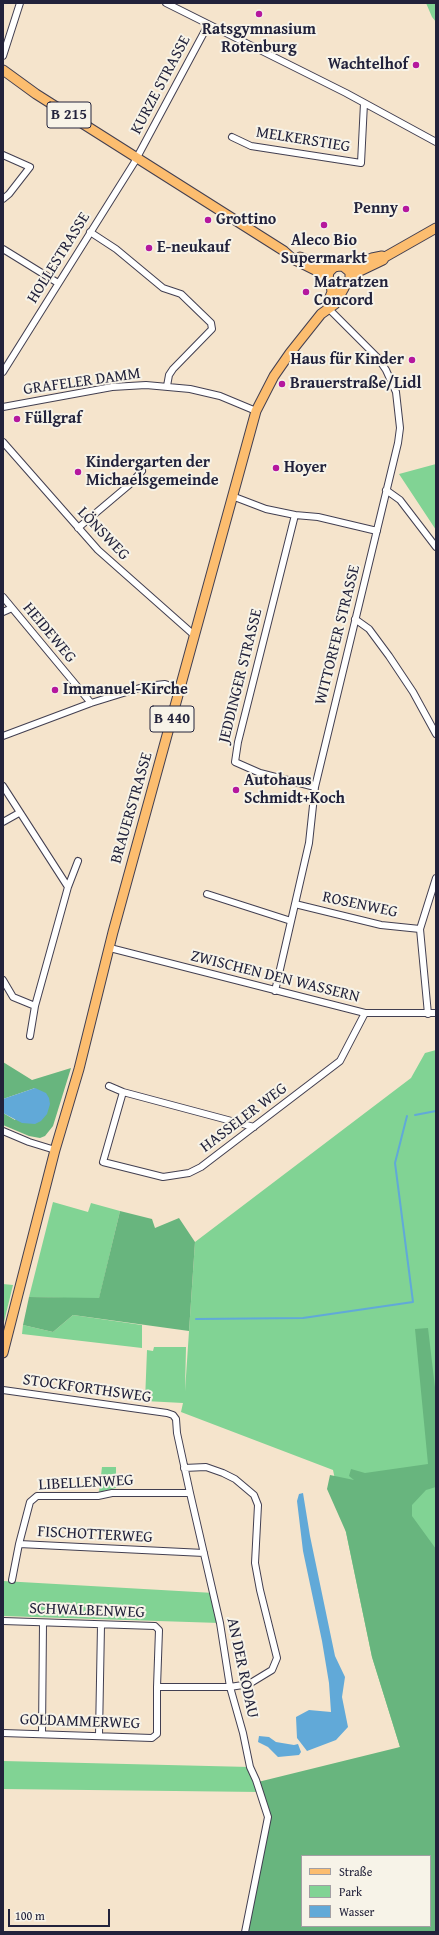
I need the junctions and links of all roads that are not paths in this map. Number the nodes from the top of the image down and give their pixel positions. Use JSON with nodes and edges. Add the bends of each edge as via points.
{"nodes":[{"id":1,"x":20,"y":3,"type":"edge"},
{"id":2,"x":166,"y":3,"type":"edge"},
{"id":3,"x":208,"y":25,"type":"junction"},
{"id":4,"x":3,"y":56,"type":"edge"},
{"id":5,"x":3,"y":70,"type":"edge"},
{"id":6,"x":364,"y":103,"type":"junction"},
{"id":7,"x":232,"y":137,"type":"dead end"},
{"id":8,"x":436,"y":142,"type":"edge"},
{"id":9,"x":3,"y":155,"type":"edge"},
{"id":10,"x":137,"y":158,"type":"junction"},
{"id":11,"x":3,"y":199,"type":"edge"},
{"id":12,"x":436,"y":228,"type":"edge"},
{"id":13,"x":90,"y":232,"type":"junction"},
{"id":14,"x":3,"y":249,"type":"edge"},
{"id":15,"x":284,"y":250,"type":"junction"},
{"id":16,"x":385,"y":257,"type":"junction"},
{"id":17,"x":344,"y":266,"type":"junction"},
{"id":18,"x":334,"y":267,"type":"junction"},
{"id":19,"x":351,"y":279,"type":"junction"},
{"id":20,"x":58,"y":283,"type":"junction"},
{"id":21,"x":330,"y":283,"type":"junction"},
{"id":22,"x":344,"y":288,"type":"junction"},
{"id":23,"x":328,"y":308,"type":"junction"},
{"id":24,"x":3,"y":372,"type":"edge"},
{"id":25,"x":167,"y":386,"type":"junction"},
{"id":26,"x":3,"y":407,"type":"edge"},
{"id":27,"x":256,"y":411,"type":"junction"},
{"id":28,"x":3,"y":442,"type":"edge"},
{"id":29,"x":142,"y":471,"type":"dead end"},
{"id":30,"x":386,"y":490,"type":"junction"},
{"id":31,"x":232,"y":496,"type":"junction"},
{"id":32,"x":294,"y":515,"type":"junction"},
{"id":33,"x":78,"y":528,"type":"junction"},
{"id":34,"x":377,"y":531,"type":"junction"},
{"id":35,"x":436,"y":547,"type":"edge"},
{"id":36,"x":3,"y":597,"type":"edge"},
{"id":37,"x":12,"y":608,"type":"junction"},
{"id":38,"x":3,"y":612,"type":"edge"},
{"id":39,"x":355,"y":619,"type":"junction"},
{"id":40,"x":194,"y":635,"type":"junction"},
{"id":41,"x":180,"y":689,"type":"junction"},
{"id":42,"x":91,"y":703,"type":"junction"},
{"id":43,"x":436,"y":734,"type":"edge"},
{"id":44,"x":3,"y":736,"type":"edge"},
{"id":45,"x":3,"y":786,"type":"edge"},
{"id":46,"x":315,"y":787,"type":"junction"},
{"id":47,"x":19,"y":813,"type":"junction"},
{"id":48,"x":3,"y":822,"type":"edge"},
{"id":49,"x":78,"y":861,"type":"dead end"},
{"id":50,"x":436,"y":878,"type":"edge"},
{"id":51,"x":68,"y":886,"type":"junction"},
{"id":52,"x":207,"y":894,"type":"dead end"},
{"id":53,"x":295,"y":904,"type":"junction"},
{"id":54,"x":291,"y":920,"type":"junction"},
{"id":55,"x":420,"y":930,"type":"junction"},
{"id":56,"x":110,"y":948,"type":"junction"},
{"id":57,"x":3,"y":980,"type":"edge"},
{"id":58,"x":275,"y":991,"type":"junction"},
{"id":59,"x":35,"y":1006,"type":"junction"},
{"id":60,"x":365,"y":1013,"type":"junction"},
{"id":61,"x":436,"y":1013,"type":"edge"},
{"id":62,"x":428,"y":1014,"type":"junction"},
{"id":63,"x":30,"y":1036,"type":"dead end"},
{"id":64,"x":109,"y":1086,"type":"dead end"},
{"id":65,"x":123,"y":1092,"type":"junction"},
{"id":66,"x":254,"y":1127,"type":"junction"},
{"id":67,"x":3,"y":1131,"type":"edge"},
{"id":68,"x":56,"y":1150,"type":"junction"},
{"id":69,"x":3,"y":1353,"type":"edge"},
{"id":70,"x":3,"y":1390,"type":"edge"},
{"id":71,"x":167,"y":1414,"type":"joint"},
{"id":72,"x":184,"y":1468,"type":"junction"},
{"id":73,"x":190,"y":1493,"type":"junction"},
{"id":74,"x":20,"y":1544,"type":"junction"},
{"id":75,"x":204,"y":1553,"type":"junction"},
{"id":76,"x":12,"y":1580,"type":"dead end"},
{"id":77,"x":3,"y":1621,"type":"edge"},
{"id":78,"x":43,"y":1623,"type":"junction"},
{"id":79,"x":101,"y":1625,"type":"junction"},
{"id":80,"x":157,"y":1687,"type":"junction"},
{"id":81,"x":230,"y":1687,"type":"junction"},
{"id":82,"x":3,"y":1733,"type":"edge"},
{"id":83,"x":42,"y":1734,"type":"junction"},
{"id":84,"x":99,"y":1735,"type":"junction"},
{"id":85,"x":246,"y":1932,"type":"edge"}],
"edges":[{"from":1,"to":4,"type":"street"},
{"from":2,"to":3,"type":"street"},
{"from":3,"to":6,"type":"street"},
{"from":3,"to":10,"type":"street","name":"KURZE STRASSE"},
{"from":5,"to":10,"type":"main road","number":"B 215"},
{"from":6,"to":7,"type":"street","name":"MELKERSTIEG","via":[[361,163],[250,146]]},
{"from":6,"to":8,"type":"street"},
{"from":9,"to":11,"type":"street","via":[[30,167]]},
{"from":10,"to":13,"type":"street","name":"HOLLESTRASSE"},
{"from":10,"to":15,"type":"main road","number":"B 215"},
{"from":12,"to":16,"type":"main road"},
{"from":13,"to":20,"type":"street","name":"HOLLESTRASSE"},
{"from":13,"to":25,"type":"street","via":[[116,249],[163,288],[181,294],[211,323],[212,329],[173,369]]},
{"from":14,"to":20,"type":"street"},
{"from":15,"to":18,"type":"main road","number":"B 215","via":[[324,266]]},
{"from":15,"to":21,"type":"main road","number":"B 215","via":[[293,259],[323,275]]},
{"from":16,"to":17,"type":"main road","via":[[372,258],[350,267]]},
{"from":16,"to":19,"type":"main road"},
{"from":17,"to":18,"type":"main road"},
{"from":17,"to":19,"type":"main road","via":[[350,272]]},
{"from":18,"to":21,"type":"main road","via":[[329,273]]},
{"from":19,"to":22,"type":"main road"},
{"from":20,"to":24,"type":"street","name":"HOLLESTRASSE"},
{"from":21,"to":22,"type":"main road","via":[[337,288]]},
{"from":21,"to":23,"type":"main road","via":[[332,292]]},
{"from":22,"to":23,"type":"main road","name":"BRAUERSTRASSE","number":"B 440","via":[[335,304]]},
{"from":23,"to":27,"type":"main road","name":"BRAUERSTRASSE","number":"B 440","via":[[297,343],[274,376]]},
{"from":23,"to":30,"type":"street","name":"WITTORFER STRASSE","via":[[378,358],[396,392],[400,428]]},
{"from":25,"to":26,"type":"street","name":"GRAFELER DAMM","via":[[131,385]]},
{"from":25,"to":27,"type":"street","name":"GRAFELER DAMM","via":[[220,396]]},
{"from":27,"to":31,"type":"main road","name":"BRAUERSTRASSE","number":"B 440"},
{"from":28,"to":33,"type":"street","name":"LÖNSWEG"},
{"from":29,"to":33,"type":"street"},
{"from":30,"to":34,"type":"street","name":"WITTORFER STRASSE"},
{"from":30,"to":35,"type":"street","via":[[400,500]]},
{"from":31,"to":32,"type":"street","via":[[266,509]]},
{"from":31,"to":40,"type":"main road","name":"BRAUERSTRASSE","number":"B 440"},
{"from":32,"to":34,"type":"street","via":[[318,517]]},
{"from":32,"to":46,"type":"street","name":"JEDDINGER STRASSE","via":[[235,762],[260,773]]},
{"from":33,"to":40,"type":"street","name":"LÖNSWEG","via":[[98,550]]},
{"from":34,"to":39,"type":"street","name":"WITTORFER STRASSE"},
{"from":36,"to":37,"type":"street","name":"HEIDEWEG"},
{"from":37,"to":38,"type":"street"},
{"from":37,"to":42,"type":"street","name":"HEIDEWEG"},
{"from":39,"to":43,"type":"street","via":[[369,629],[389,656]]},
{"from":39,"to":46,"type":"street","name":"WITTORFER STRASSE"},
{"from":40,"to":41,"type":"main road","name":"BRAUERSTRASSE","number":"B 440"},
{"from":41,"to":42,"type":"street","via":[[165,684],[146,686]]},
{"from":41,"to":56,"type":"main road","name":"BRAUERSTRASSE","number":"B 440","via":[[112,932]]},
{"from":42,"to":44,"type":"street"},
{"from":45,"to":47,"type":"street"},
{"from":46,"to":53,"type":"street","name":"WITTORFER STRASSE","via":[[309,843]]},
{"from":47,"to":48,"type":"street"},
{"from":47,"to":51,"type":"street"},
{"from":49,"to":51,"type":"street"},
{"from":50,"to":55,"type":"street"},
{"from":51,"to":59,"type":"street"},
{"from":52,"to":54,"type":"street"},
{"from":53,"to":54,"type":"street","name":"WITTORFER STRASSE"},
{"from":53,"to":55,"type":"street","name":"ROSENWEG","via":[[381,925]]},
{"from":54,"to":58,"type":"street","name":"WITTORFER STRASSE"},
{"from":55,"to":62,"type":"street"},
{"from":56,"to":58,"type":"street","name":"ZWISCHEN DEN WASSERN"},
{"from":56,"to":68,"type":"main road","name":"BRAUERSTRASSE","number":"B 440"},
{"from":57,"to":59,"type":"street","via":[[13,997]]},
{"from":58,"to":60,"type":"street","name":"ZWISCHEN DEN WASSERN"},
{"from":59,"to":63,"type":"street"},
{"from":60,"to":62,"type":"street","name":"ZWISCHEN DEN WASSERN"},
{"from":60,"to":66,"type":"street","name":"HASSELER WEG","via":[[340,1061]]},
{"from":61,"to":62,"type":"street","name":"ZWISCHEN DEN WASSERN"},
{"from":64,"to":65,"type":"street"},
{"from":65,"to":66,"type":"street"},
{"from":65,"to":66,"type":"street","name":"HASSELER WEG","via":[[104,1162],[163,1177],[189,1173],[201,1167]]},
{"from":67,"to":68,"type":"street"},
{"from":68,"to":69,"type":"main road","number":"B 440"},
{"from":70,"to":71,"type":"street","name":"STOCKFORTHSWEG"},
{"from":71,"to":72,"type":"street","name":"AN DER RODAU","via":[[173,1415],[176,1420]]},
{"from":72,"to":73,"type":"street","name":"AN DER RODAU"},
{"from":72,"to":81,"type":"street","via":[[206,1467],[223,1473],[249,1490],[258,1505],[255,1563],[278,1658],[272,1670],[262,1677],[249,1684]]},
{"from":73,"to":74,"type":"street","name":"LIBELLENWEG","via":[[112,1492],[98,1496],[38,1496],[30,1502]]},
{"from":73,"to":75,"type":"street","name":"AN DER RODAU"},
{"from":74,"to":75,"type":"street","name":"FISCHOTTERWEG"},
{"from":74,"to":76,"type":"street","name":"FISCHOTTERWEG"},
{"from":75,"to":81,"type":"street","name":"AN DER RODAU","via":[[220,1623]]},
{"from":77,"to":78,"type":"street","name":"SCHWALBENWEG"},
{"from":78,"to":79,"type":"street","name":"SCHWALBENWEG"},
{"from":78,"to":83,"type":"street"},
{"from":79,"to":80,"type":"street","name":"SCHWALBENWEG","via":[[155,1626],[159,1630]]},
{"from":79,"to":84,"type":"street"},
{"from":80,"to":81,"type":"street"},
{"from":80,"to":84,"type":"street","name":"GOLDAMMERWEG","via":[[157,1734],[152,1738]]},
{"from":81,"to":85,"type":"street","name":"AN DER RODAU","via":[[250,1767],[268,1817]]},
{"from":82,"to":83,"type":"street","name":"GOLDAMMERWEG"},
{"from":83,"to":84,"type":"street","name":"GOLDAMMERWEG"}]}
